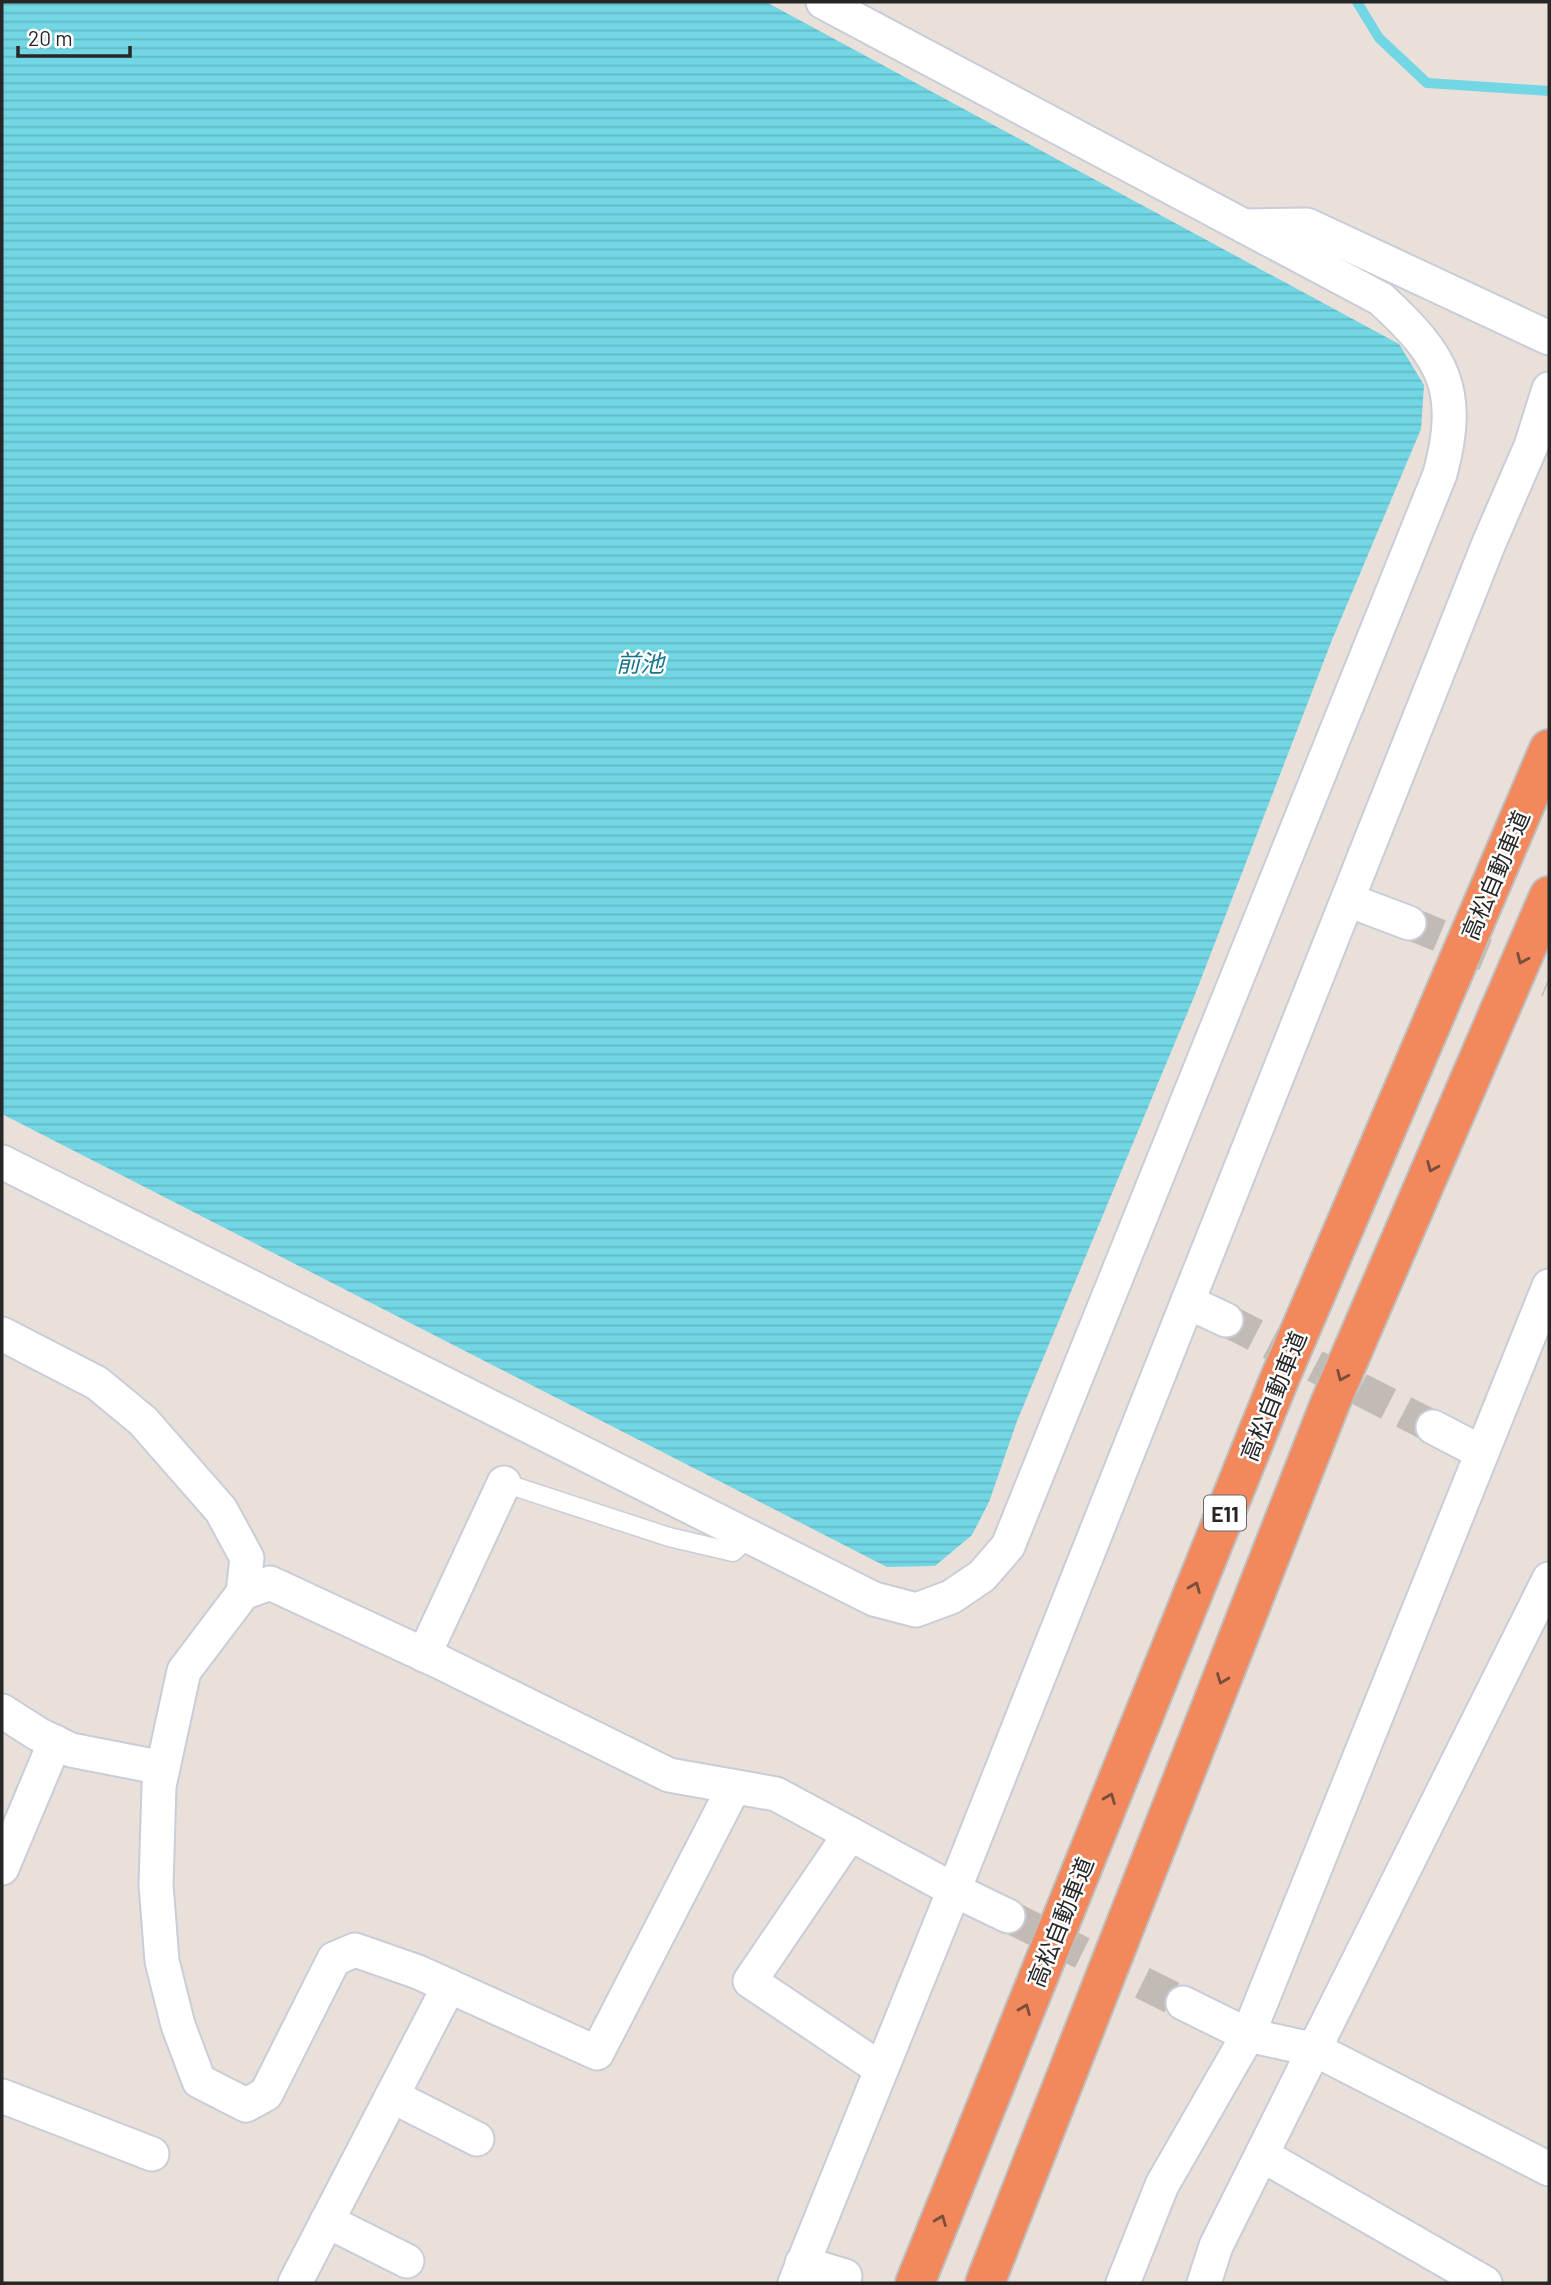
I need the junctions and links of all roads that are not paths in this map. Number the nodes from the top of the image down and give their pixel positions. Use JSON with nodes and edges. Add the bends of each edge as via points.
{"nodes":[{"id":1,"x":823,"y":2,"type":"edge"},
{"id":2,"x":1243,"y":226,"type":"junction"},
{"id":3,"x":1549,"y":338,"type":"edge"},
{"id":4,"x":1549,"y":389,"type":"edge"},
{"id":5,"x":1540,"y":450,"type":"edge"},
{"id":6,"x":1549,"y":749,"type":"edge"},
{"id":7,"x":1549,"y":896,"type":"edge"},
{"id":8,"x":1348,"y":900,"type":"junction"},
{"id":9,"x":1409,"y":923,"type":"tunnel mouth"},
{"id":10,"x":2,"y":1162,"type":"edge"},
{"id":11,"x":1549,"y":1286,"type":"edge"},
{"id":12,"x":1188,"y":1302,"type":"junction"},
{"id":13,"x":1226,"y":1320,"type":"tunnel mouth"},
{"id":14,"x":2,"y":1334,"type":"edge"},
{"id":15,"x":1433,"y":1427,"type":"tunnel mouth"},
{"id":16,"x":1481,"y":1452,"type":"junction"},
{"id":17,"x":504,"y":1483,"type":"joint"},
{"id":18,"x":749,"y":1537,"type":"junction"},
{"id":19,"x":1549,"y":1579,"type":"edge"},
{"id":20,"x":243,"y":1593,"type":"junction"},
{"id":21,"x":424,"y":1655,"type":"junction"},
{"id":22,"x":2,"y":1711,"type":"edge"},
{"id":23,"x":55,"y":1742,"type":"junction"},
{"id":24,"x":163,"y":1768,"type":"junction"},
{"id":25,"x":734,"y":1787,"type":"junction"},
{"id":26,"x":850,"y":1834,"type":"junction"},
{"id":27,"x":2,"y":1868,"type":"edge"},
{"id":28,"x":954,"y":1890,"type":"junction"},
{"id":29,"x":1008,"y":1916,"type":"tunnel mouth"},
{"id":30,"x":449,"y":1986,"type":"junction"},
{"id":31,"x":1183,"y":2003,"type":"tunnel mouth"},
{"id":32,"x":1248,"y":2035,"type":"junction"},
{"id":33,"x":1316,"y":2050,"type":"junction"},
{"id":34,"x":881,"y":2069,"type":"junction"},
{"id":35,"x":2,"y":2096,"type":"edge"},
{"id":36,"x":392,"y":2096,"type":"junction"},
{"id":37,"x":477,"y":2139,"type":"dead end"},
{"id":38,"x":152,"y":2154,"type":"dead end"},
{"id":39,"x":1262,"y":2155,"type":"junction"},
{"id":40,"x":1549,"y":2169,"type":"edge"},
{"id":41,"x":327,"y":2221,"type":"junction"},
{"id":42,"x":407,"y":2261,"type":"dead end"},
{"id":43,"x":798,"y":2273,"type":"edge"},
{"id":44,"x":845,"y":2276,"type":"dead end"},
{"id":45,"x":295,"y":2283,"type":"edge"},
{"id":46,"x":915,"y":2283,"type":"edge"},
{"id":47,"x":985,"y":2283,"type":"edge"},
{"id":48,"x":1123,"y":2283,"type":"edge"},
{"id":49,"x":1204,"y":2283,"type":"edge"},
{"id":50,"x":1485,"y":2283,"type":"edge"}],
"edges":[{"from":1,"to":2,"type":"street"},
{"from":2,"to":3,"type":"street","via":[[1307,225]]},
{"from":2,"to":18,"type":"street","via":[[1381,299],[1412,327],[1433,354],[1447,387],[1447,449],[1440,474],[1007,1546],[982,1576],[951,1597],[916,1610],[874,1599]]},
{"from":4,"to":5,"type":"street"},
{"from":5,"to":8,"type":"street"},
{"from":46,"to":6,"type":"highway","name":"高松自動車道","number":"E11","one_way":true,"via":[[1279,1380]]},
{"from":7,"to":47,"type":"highway","number":"E11","one_way":true,"via":[[1331,1401]]},
{"from":8,"to":9,"type":"street"},
{"from":8,"to":12,"type":"street"},
{"from":10,"to":18,"type":"street"},
{"from":11,"to":16,"type":"street"},
{"from":12,"to":13,"type":"street"},
{"from":12,"to":28,"type":"street"},
{"from":14,"to":20,"type":"street","via":[[97,1383],[143,1421],[221,1510],[247,1558]]},
{"from":15,"to":16,"type":"street"},
{"from":16,"to":32,"type":"street"},
{"from":17,"to":18,"type":"lane","via":[[669,1537],[733,1552]]},
{"from":17,"to":21,"type":"street"},
{"from":19,"to":33,"type":"street"},
{"from":20,"to":21,"type":"street","via":[[270,1583]]},
{"from":20,"to":24,"type":"street","via":[[184,1671]]},
{"from":21,"to":25,"type":"street","via":[[669,1775]]},
{"from":22,"to":23,"type":"street"},
{"from":23,"to":24,"type":"street","via":[[71,1750]]},
{"from":23,"to":27,"type":"street"},
{"from":24,"to":30,"type":"street","via":[[156,1885],[162,1961],[178,2025],[199,2081],[246,2105],[266,2094],[334,1958],[355,1950]]},
{"from":25,"to":26,"type":"street","via":[[776,1794]]},
{"from":25,"to":30,"type":"street","via":[[597,2053]]},
{"from":26,"to":28,"type":"street"},
{"from":26,"to":34,"type":"street","via":[[750,1981]]},
{"from":28,"to":29,"type":"street"},
{"from":28,"to":34,"type":"street"},
{"from":30,"to":36,"type":"street"},
{"from":31,"to":32,"type":"street"},
{"from":32,"to":33,"type":"street"},
{"from":32,"to":48,"type":"street","via":[[1162,2185]]},
{"from":33,"to":39,"type":"street"},
{"from":33,"to":40,"type":"street"},
{"from":34,"to":43,"type":"street"},
{"from":35,"to":38,"type":"street"},
{"from":36,"to":37,"type":"street"},
{"from":36,"to":41,"type":"street"},
{"from":39,"to":49,"type":"street","via":[[1216,2246]]},
{"from":39,"to":50,"type":"street"},
{"from":41,"to":42,"type":"street"},
{"from":41,"to":45,"type":"street"},
{"from":43,"to":44,"type":"street"}]}
